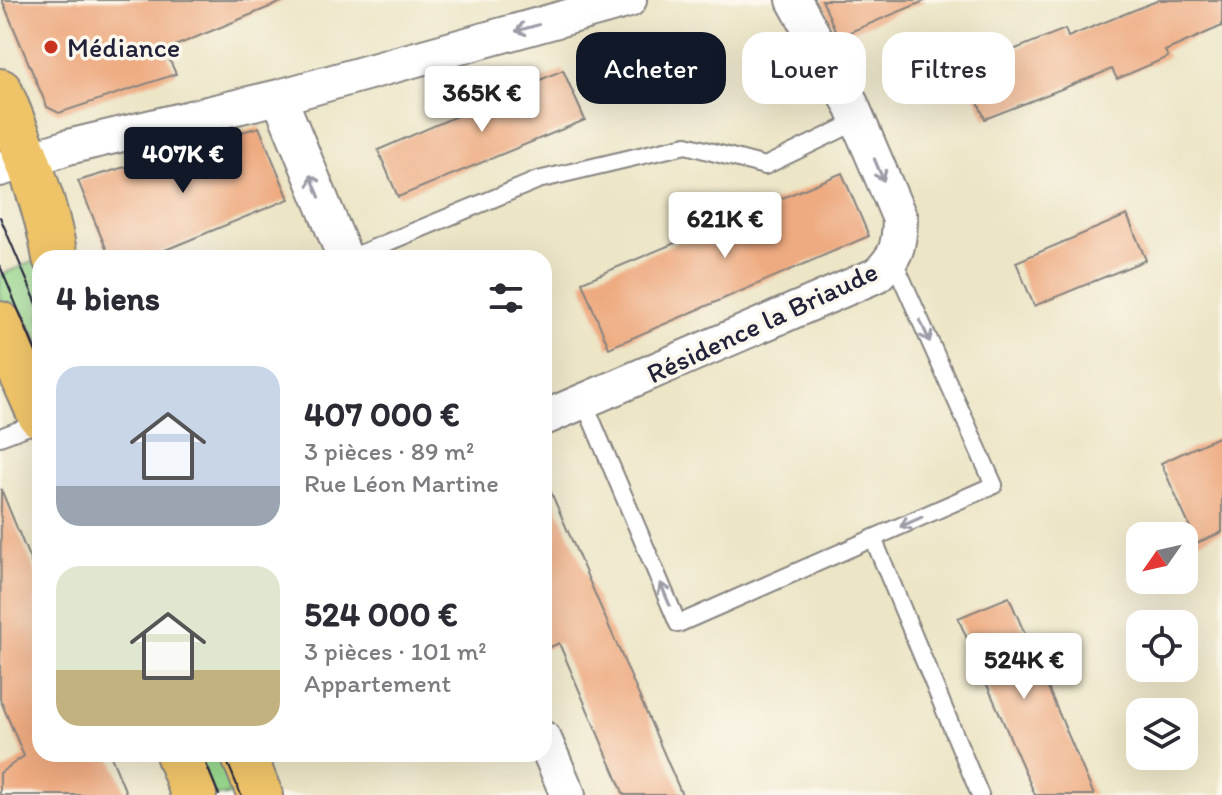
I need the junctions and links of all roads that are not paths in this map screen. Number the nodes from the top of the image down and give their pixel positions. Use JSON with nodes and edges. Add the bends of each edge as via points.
{"nodes":[{"id":1,"x":629,"y":0,"type":"edge"},
{"id":2,"x":794,"y":0,"type":"edge"},
{"id":3,"x":0,"y":91,"type":"edge"},
{"id":4,"x":279,"y":97,"type":"junction"},
{"id":5,"x":858,"y":121,"type":"junction"},
{"id":6,"x":14,"y":164,"type":"edge"},
{"id":7,"x":54,"y":250,"type":"edge"},
{"id":8,"x":344,"y":250,"type":"edge"},
{"id":9,"x":367,"y":250,"type":"edge"},
{"id":10,"x":893,"y":259,"type":"junction"},
{"id":11,"x":0,"y":324,"type":"edge"},
{"id":12,"x":32,"y":397,"type":"edge"},
{"id":13,"x":584,"y":402,"type":"junction"},
{"id":14,"x":552,"y":415,"type":"edge"},
{"id":15,"x":32,"y":425,"type":"edge"},
{"id":16,"x":0,"y":437,"type":"edge"},
{"id":17,"x":873,"y":538,"type":"junction"},
{"id":18,"x":552,"y":758,"type":"edge"},
{"id":19,"x":181,"y":762,"type":"edge"},
{"id":20,"x":246,"y":762,"type":"edge"},
{"id":21,"x":194,"y":795,"type":"edge"},
{"id":22,"x":260,"y":795,"type":"edge"},
{"id":23,"x":568,"y":795,"type":"edge"},
{"id":24,"x":980,"y":795,"type":"edge"}],
"edges":[{"from":1,"to":4,"type":"street","one_way":true},
{"from":2,"to":5,"type":"street","name":"Résidence la Briaude"},
{"from":3,"to":6,"type":"main road"},
{"from":4,"to":6,"type":"street"},
{"from":8,"to":4,"type":"street","one_way":true},
{"from":5,"to":9,"type":"lane","via":[[765,166],[686,145],[538,180]]},
{"from":5,"to":10,"type":"street","name":"Résidence la Briaude","one_way":true,"via":[[900,219]]},
{"from":6,"to":7,"type":"main road"},
{"from":10,"to":13,"type":"street","name":"Résidence la Briaude","via":[[877,275]]},
{"from":10,"to":17,"type":"lane","one_way":true,"via":[[994,485]]},
{"from":11,"to":12,"type":"main road"},
{"from":13,"to":14,"type":"street","name":"Résidence la Briaude"},
{"from":17,"to":13,"type":"lane","one_way":true,"via":[[678,624]]},
{"from":15,"to":16,"type":"lane"},
{"from":17,"to":24,"type":"lane"},
{"from":18,"to":23,"type":"street"},
{"from":19,"to":21,"type":"main road"},
{"from":20,"to":22,"type":"main road"}]}
